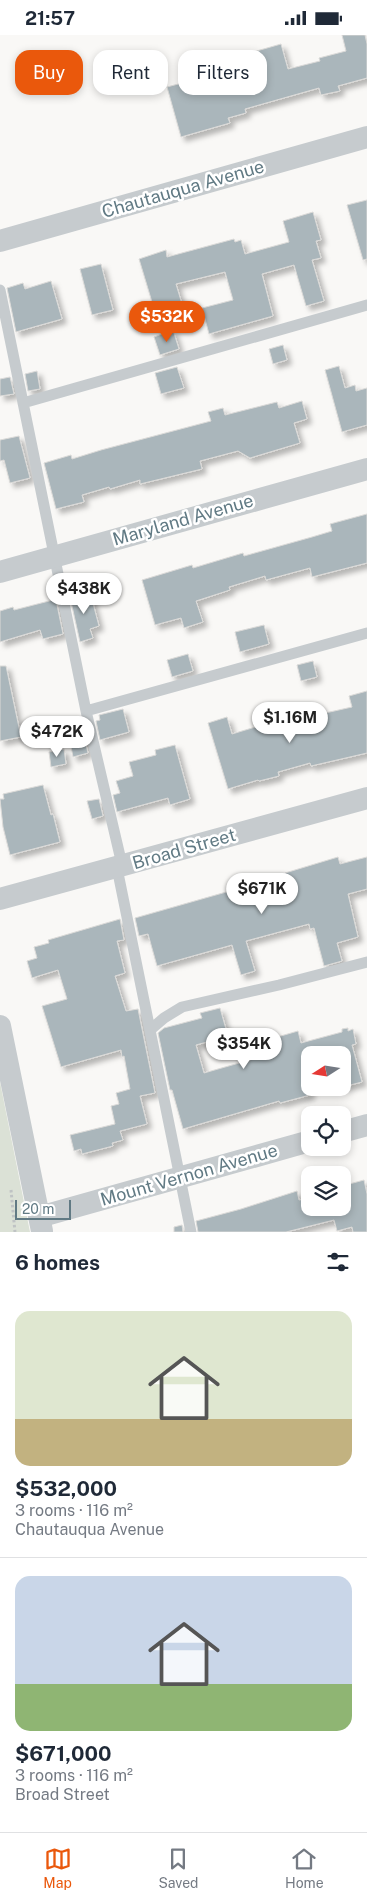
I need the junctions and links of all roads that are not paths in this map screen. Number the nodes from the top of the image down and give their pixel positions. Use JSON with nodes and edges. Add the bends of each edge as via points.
{"nodes":[{"id":1,"x":367,"y":137,"type":"edge"},
{"id":2,"x":0,"y":241,"type":"edge"},
{"id":3,"x":0,"y":290,"type":"edge"},
{"id":4,"x":367,"y":305,"type":"edge"},
{"id":5,"x":23,"y":403,"type":"junction"},
{"id":6,"x":367,"y":469,"type":"edge"},
{"id":7,"x":54,"y":556,"type":"junction"},
{"id":8,"x":0,"y":572,"type":"edge"},
{"id":9,"x":367,"y":633,"type":"edge"},
{"id":10,"x":86,"y":711,"type":"junction"},
{"id":11,"x":367,"y":798,"type":"edge"},
{"id":12,"x":117,"y":868,"type":"junction"},
{"id":13,"x":0,"y":899,"type":"edge"},
{"id":14,"x":367,"y":962,"type":"edge"},
{"id":15,"x":0,"y":1026,"type":"edge"},
{"id":16,"x":150,"y":1030,"type":"junction"},
{"id":17,"x":367,"y":1125,"type":"edge"},
{"id":18,"x":351,"y":1129,"type":"edge"},
{"id":19,"x":301,"y":1143,"type":"edge"},
{"id":20,"x":180,"y":1177,"type":"junction"},
{"id":21,"x":40,"y":1225,"type":"edge"},
{"id":22,"x":191,"y":1232,"type":"edge"}],
"edges":[{"from":1,"to":2,"type":"street","name":"Chautauqua Avenue"},
{"from":3,"to":5,"type":"lane"},
{"from":4,"to":5,"type":"lane"},
{"from":5,"to":7,"type":"lane"},
{"from":6,"to":7,"type":"street","name":"Maryland Avenue"},
{"from":7,"to":8,"type":"street","name":"Maryland Avenue"},
{"from":7,"to":10,"type":"lane"},
{"from":9,"to":10,"type":"lane"},
{"from":10,"to":12,"type":"lane","via":[[120,856]]},
{"from":11,"to":12,"type":"street","name":"Broad Street"},
{"from":12,"to":13,"type":"street","name":"Broad Street"},
{"from":12,"to":16,"type":"lane"},
{"from":14,"to":16,"type":"lane","via":[[182,1007]]},
{"from":15,"to":21,"type":"street"},
{"from":16,"to":20,"type":"lane"},
{"from":17,"to":18,"type":"street"},
{"from":19,"to":20,"type":"street","name":"Mount Vernon Avenue"},
{"from":20,"to":21,"type":"street","name":"Mount Vernon Avenue"},
{"from":20,"to":22,"type":"lane"}]}
